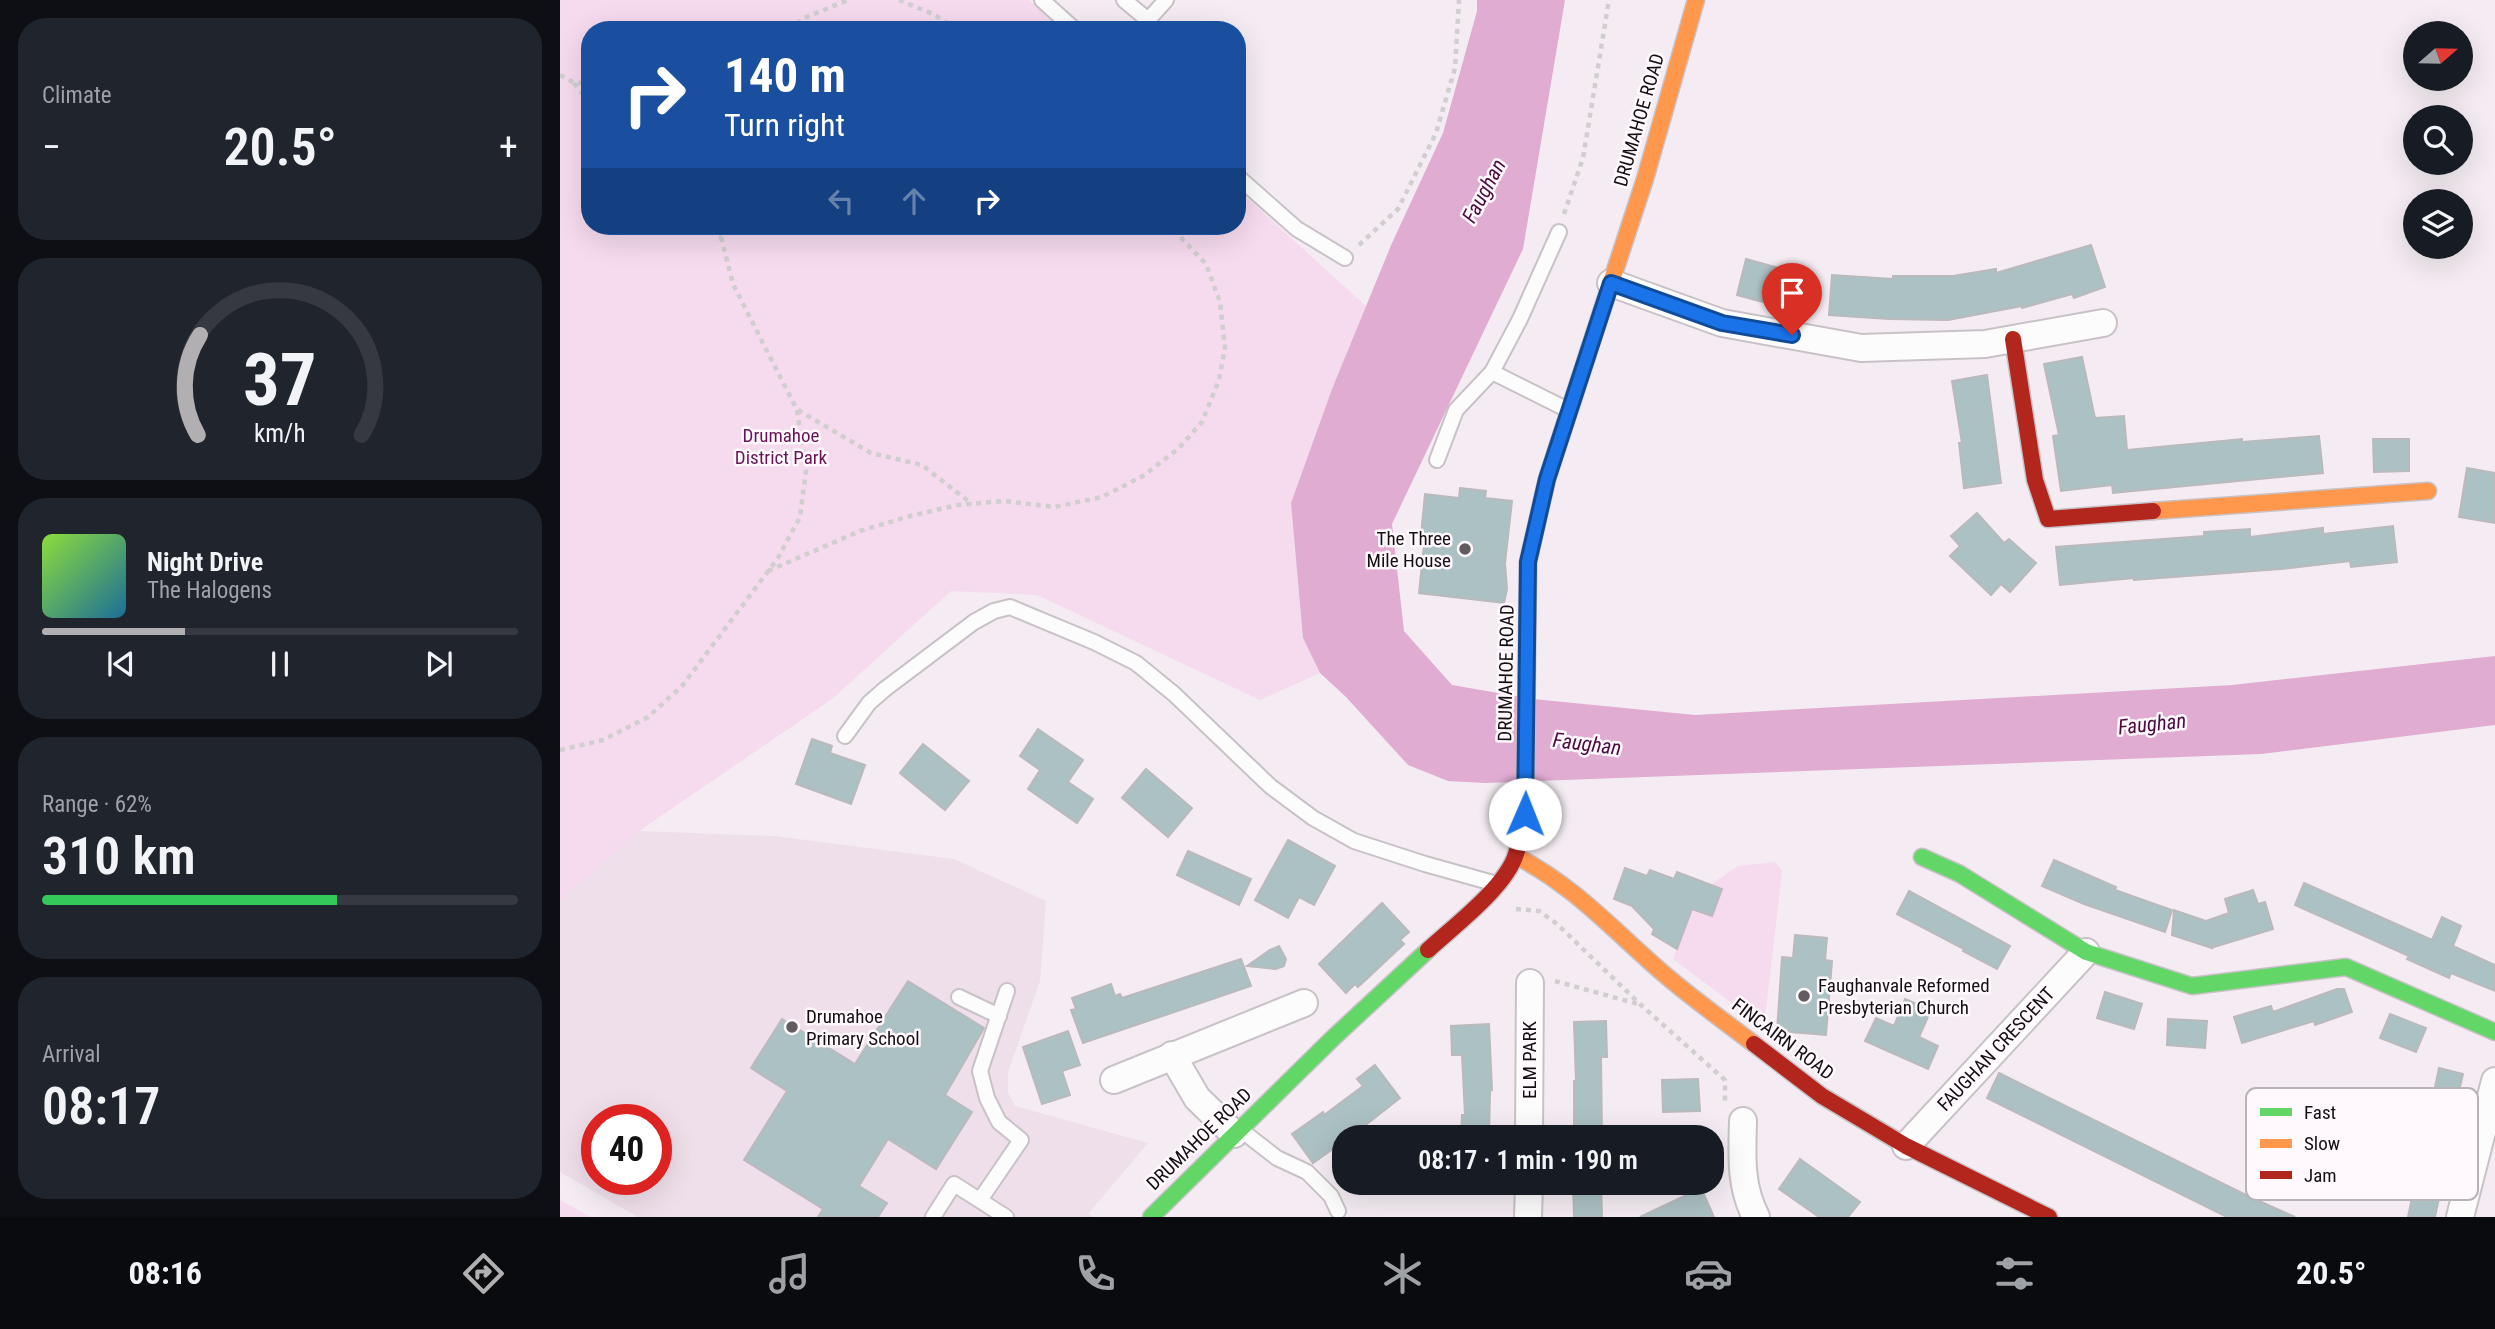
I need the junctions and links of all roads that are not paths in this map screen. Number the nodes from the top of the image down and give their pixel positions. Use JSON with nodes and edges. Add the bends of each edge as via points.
{"nodes":[{"id":1,"x":1042,"y":0,"type":"edge"},
{"id":2,"x":1124,"y":0,"type":"edge"},
{"id":3,"x":1166,"y":0,"type":"edge"},
{"id":4,"x":1696,"y":0,"type":"edge"},
{"id":5,"x":1065,"y":21,"type":"edge"},
{"id":6,"x":1140,"y":21,"type":"edge"},
{"id":7,"x":1147,"y":21,"type":"edge"},
{"id":8,"x":1246,"y":184,"type":"edge"},
{"id":9,"x":1559,"y":232,"type":"road end"},
{"id":10,"x":1345,"y":258,"type":"road end"},
{"id":11,"x":1611,"y":283,"type":"junction"},
{"id":12,"x":2104,"y":323,"type":"dead end"},
{"id":13,"x":2013,"y":339,"type":"junction"},
{"id":14,"x":1492,"y":372,"type":"junction"},
{"id":15,"x":1569,"y":411,"type":"junction"},
{"id":16,"x":1437,"y":460,"type":"dead end"},
{"id":17,"x":2428,"y":491,"type":"dead end"},
{"id":18,"x":845,"y":736,"type":"dead end"},
{"id":19,"x":1516,"y":856,"type":"junction"},
{"id":20,"x":1922,"y":857,"type":"dead end"},
{"id":21,"x":1498,"y":884,"type":"junction"},
{"id":22,"x":2086,"y":952,"type":"junction"},
{"id":23,"x":1530,"y":983,"type":"road end"},
{"id":24,"x":1007,"y":991,"type":"dead end"},
{"id":25,"x":959,"y":997,"type":"dead end"},
{"id":26,"x":1304,"y":1003,"type":"dead end"},
{"id":27,"x":999,"y":1016,"type":"junction"},
{"id":28,"x":2495,"y":1032,"type":"edge"},
{"id":29,"x":1172,"y":1055,"type":"junction"},
{"id":30,"x":1114,"y":1080,"type":"dead end"},
{"id":31,"x":2495,"y":1081,"type":"edge"},
{"id":32,"x":1743,"y":1121,"type":"road end"},
{"id":33,"x":1529,"y":1125,"type":"edge"},
{"id":34,"x":1237,"y":1132,"type":"junction"},
{"id":35,"x":1906,"y":1146,"type":"junction"},
{"id":36,"x":2478,"y":1147,"type":"edge"},
{"id":37,"x":1529,"y":1195,"type":"edge"},
{"id":38,"x":980,"y":1200,"type":"junction"},
{"id":39,"x":2464,"y":1200,"type":"edge"},
{"id":40,"x":1338,"y":1211,"type":"dead end"},
{"id":41,"x":933,"y":1217,"type":"edge"},
{"id":42,"x":1006,"y":1217,"type":"edge"},
{"id":43,"x":1151,"y":1217,"type":"edge"},
{"id":44,"x":1528,"y":1217,"type":"edge"},
{"id":45,"x":1756,"y":1217,"type":"edge"},
{"id":46,"x":2049,"y":1217,"type":"edge"},
{"id":47,"x":2460,"y":1217,"type":"edge"}],
"edges":[{"from":1,"to":5,"type":"lane"},
{"from":2,"to":6,"type":"lane"},
{"from":3,"to":7,"type":"lane"},
{"from":4,"to":11,"type":"street","name":"DRUMAHOE ROAD"},
{"from":8,"to":10,"type":"lane","via":[[1297,229]]},
{"from":9,"to":14,"type":"lane"},
{"from":11,"to":13,"type":"street","via":[[1722,323],[1861,348]]},
{"from":11,"to":15,"type":"street","name":"DRUMAHOE ROAD"},
{"from":12,"to":13,"type":"street"},
{"from":13,"to":17,"type":"street","via":[[2035,480],[2048,519]]},
{"from":14,"to":15,"type":"lane"},
{"from":14,"to":16,"type":"lane","via":[[1456,410]]},
{"from":15,"to":19,"type":"street","name":"DRUMAHOE ROAD","via":[[1528,562],[1525,814]]},
{"from":18,"to":21,"type":"lane","via":[[885,689],[974,622],[1010,607],[1136,663],[1270,786],[1313,818],[1354,841]]},
{"from":19,"to":21,"type":"street","name":"DRUMAHOE ROAD"},
{"from":19,"to":35,"type":"street","name":"FINCAIRN ROAD","via":[[1545,871],[1588,904],[1665,975],[1822,1096]]},
{"from":20,"to":22,"type":"street","via":[[1959,874]]},
{"from":21,"to":34,"type":"street","name":"DRUMAHOE ROAD"},
{"from":22,"to":28,"type":"street","via":[[2192,986],[2346,967]]},
{"from":22,"to":35,"type":"street","name":"FAUGHAN CRESCENT"},
{"from":23,"to":33,"type":"street","name":"ELM PARK"},
{"from":24,"to":27,"type":"lane"},
{"from":25,"to":27,"type":"lane"},
{"from":26,"to":29,"type":"street"},
{"from":27,"to":38,"type":"lane","via":[[980,1071],[999,1122],[1021,1140]]},
{"from":29,"to":30,"type":"street"},
{"from":29,"to":34,"type":"street","via":[[1197,1098]]},
{"from":31,"to":36,"type":"street"},
{"from":32,"to":45,"type":"street","via":[[1746,1198]]},
{"from":34,"to":40,"type":"lane","via":[[1307,1172],[1331,1196]]},
{"from":34,"to":43,"type":"street","name":"DRUMAHOE ROAD"},
{"from":35,"to":46,"type":"street","name":"FINCAIRN ROAD"},
{"from":37,"to":44,"type":"street"},
{"from":38,"to":41,"type":"lane","via":[[954,1184]]},
{"from":38,"to":42,"type":"lane"},
{"from":39,"to":47,"type":"street"}]}
